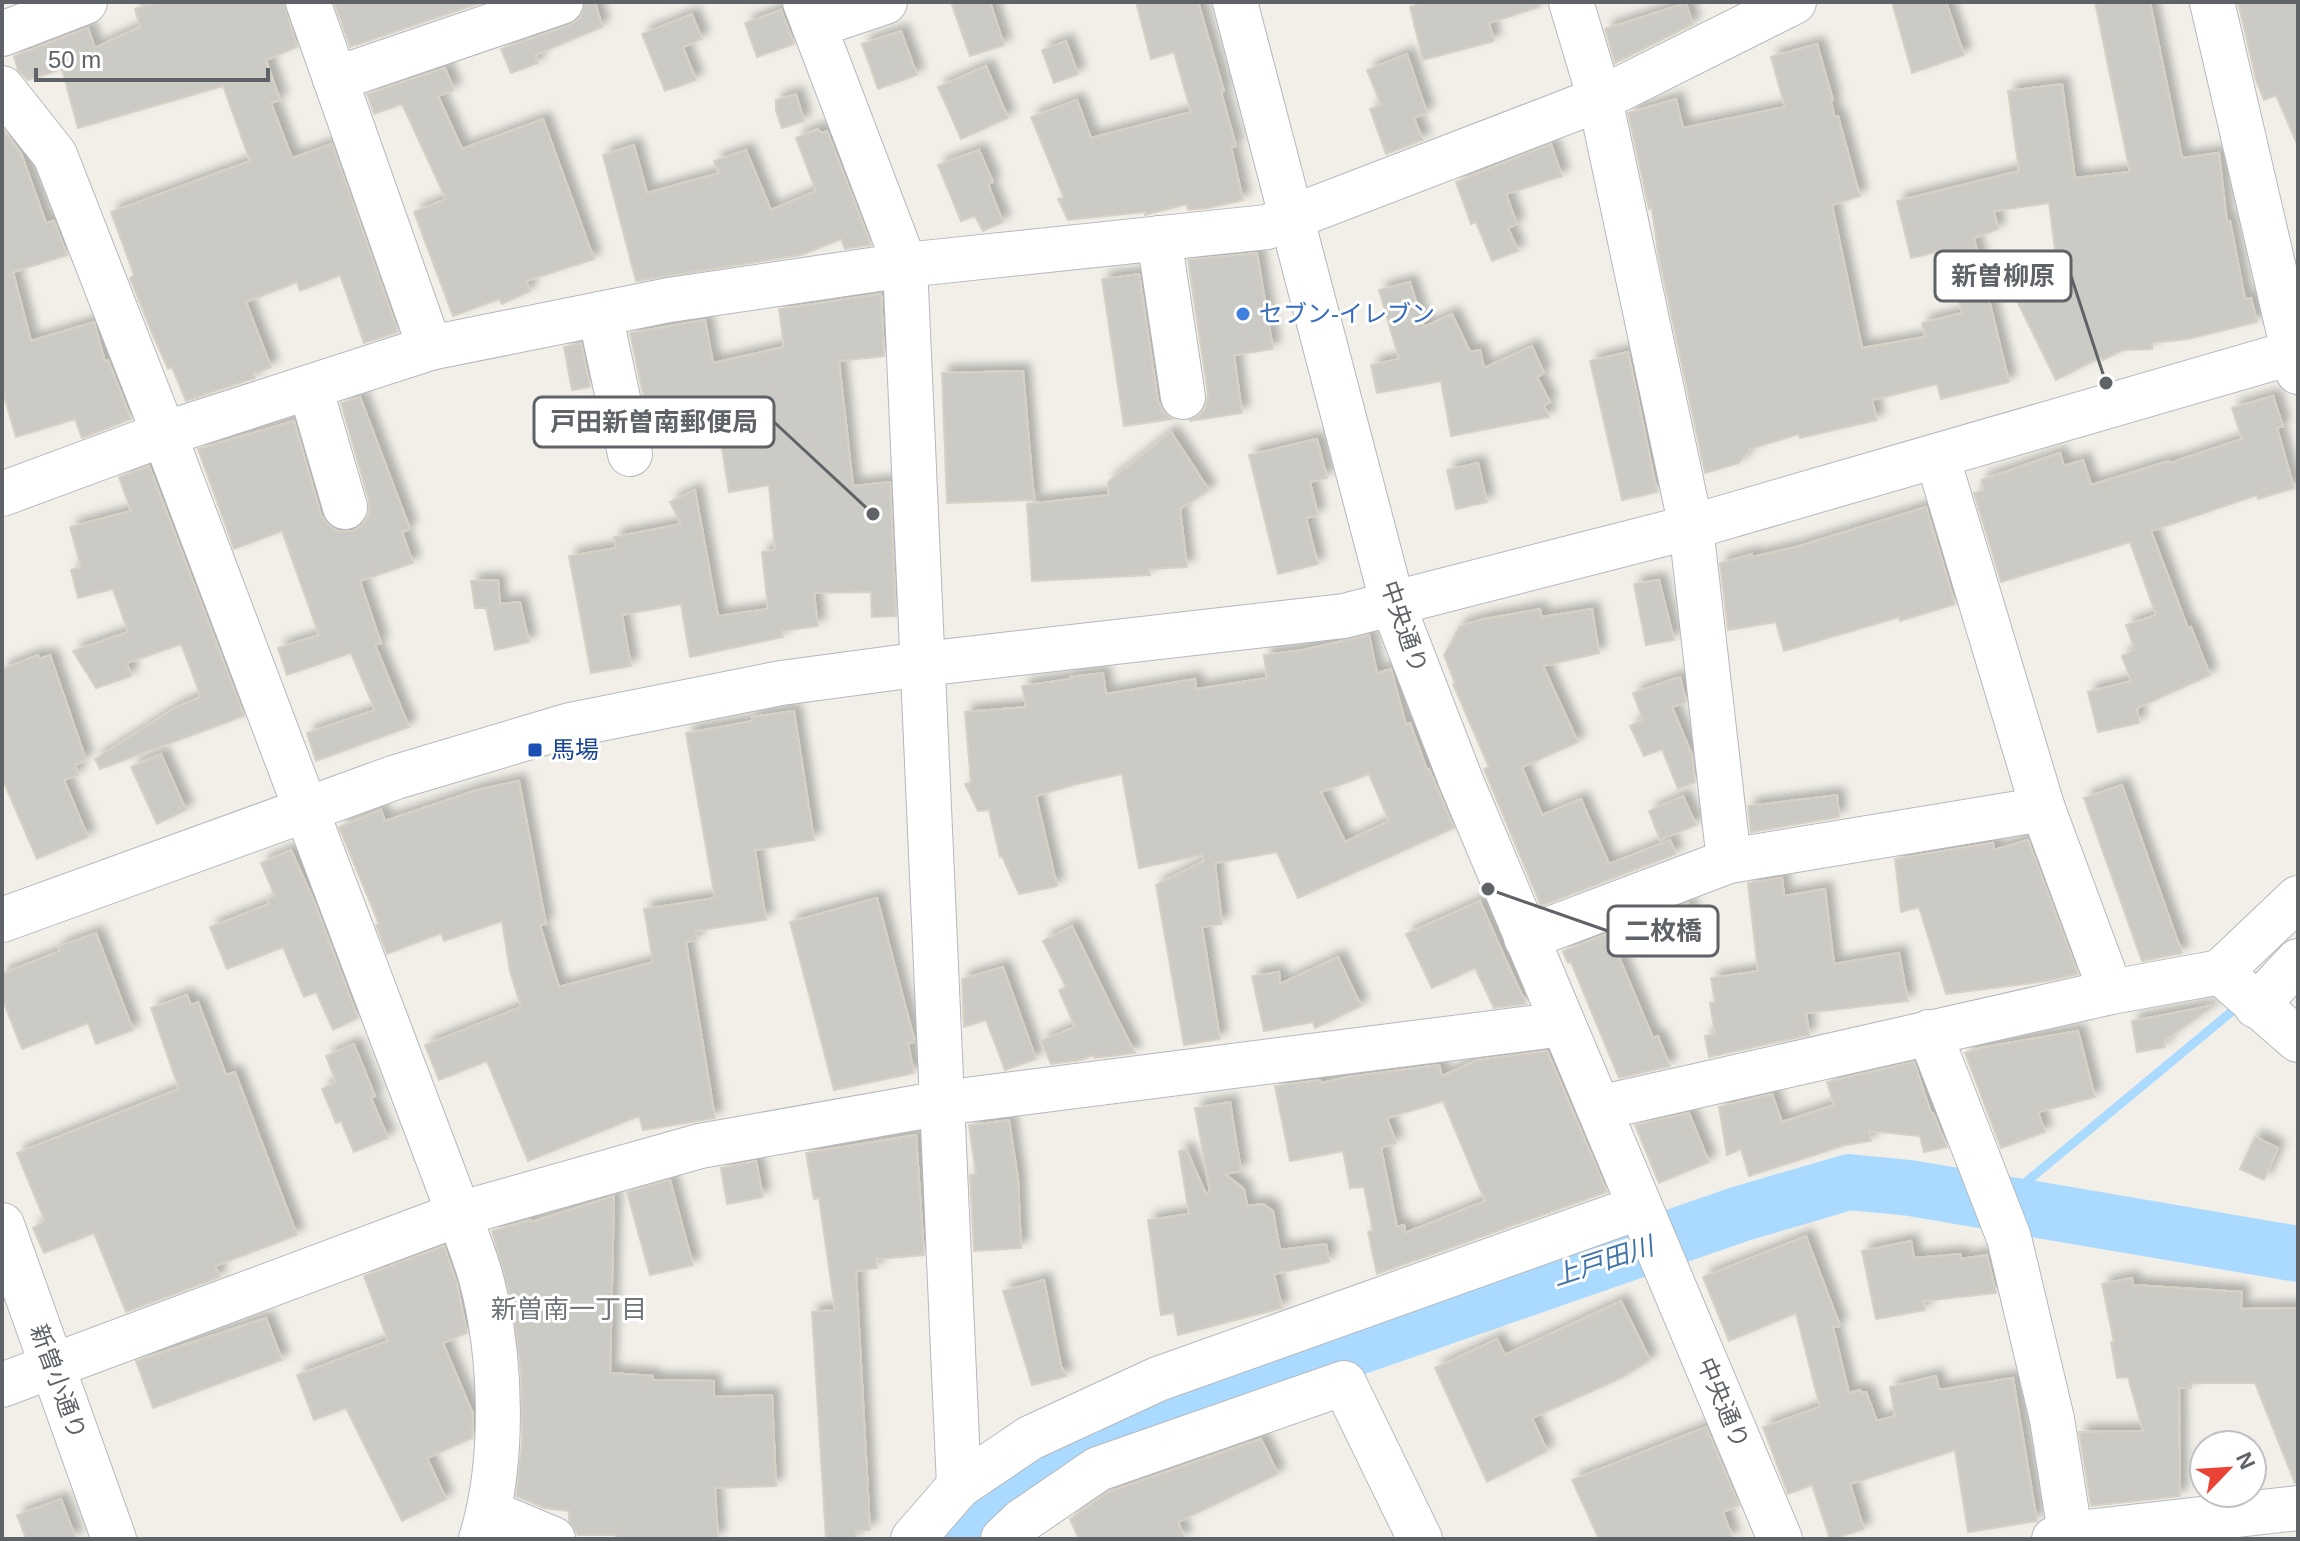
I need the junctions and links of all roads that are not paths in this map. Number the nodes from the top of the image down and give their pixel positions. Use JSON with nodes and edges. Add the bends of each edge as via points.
{"nodes":[{"id":1,"x":85,"y":2,"type":"edge"},
{"id":2,"x":308,"y":2,"type":"edge"},
{"id":3,"x":561,"y":2,"type":"edge"},
{"id":4,"x":885,"y":2,"type":"edge"},
{"id":5,"x":1235,"y":2,"type":"edge"},
{"id":6,"x":1571,"y":2,"type":"edge"},
{"id":7,"x":1794,"y":2,"type":"edge"},
{"id":8,"x":2212,"y":2,"type":"edge"},
{"id":9,"x":810,"y":14,"type":"edge"},
{"id":10,"x":2,"y":34,"type":"edge"},
{"id":11,"x":335,"y":79,"type":"junction"},
{"id":12,"x":2,"y":88,"type":"edge"},
{"id":13,"x":1600,"y":99,"type":"junction"},
{"id":14,"x":1291,"y":217,"type":"junction"},
{"id":15,"x":1159,"y":238,"type":"junction"},
{"id":16,"x":905,"y":265,"type":"junction"},
{"id":17,"x":600,"y":314,"type":"junction"},
{"id":18,"x":430,"y":348,"type":"junction"},
{"id":19,"x":2297,"y":359,"type":"edge"},
{"id":20,"x":310,"y":387,"type":"junction"},
{"id":21,"x":1183,"y":397,"type":"dead end"},
{"id":22,"x":164,"y":434,"type":"junction"},
{"id":23,"x":630,"y":454,"type":"dead end"},
{"id":24,"x":1937,"y":456,"type":"junction"},
{"id":25,"x":2,"y":494,"type":"edge"},
{"id":26,"x":345,"y":507,"type":"dead end"},
{"id":27,"x":1691,"y":527,"type":"junction"},
{"id":28,"x":1393,"y":605,"type":"junction"},
{"id":29,"x":923,"y":664,"type":"junction"},
{"id":30,"x":2043,"y":809,"type":"junction"},
{"id":31,"x":305,"y":811,"type":"junction"},
{"id":32,"x":1729,"y":861,"type":"junction"},
{"id":33,"x":2298,"y":898,"type":"edge"},
{"id":34,"x":2,"y":920,"type":"edge"},
{"id":35,"x":1526,"y":938,"type":"junction"},
{"id":36,"x":2298,"y":961,"type":"edge"},
{"id":37,"x":2220,"y":972,"type":"junction"},
{"id":38,"x":2111,"y":992,"type":"junction"},
{"id":39,"x":2256,"y":1006,"type":"junction"},
{"id":40,"x":1563,"y":1024,"type":"junction"},
{"id":41,"x":1929,"y":1032,"type":"junction"},
{"id":42,"x":2298,"y":1040,"type":"edge"},
{"id":43,"x":942,"y":1103,"type":"junction"},
{"id":44,"x":1599,"y":1108,"type":"junction"},
{"id":45,"x":459,"y":1214,"type":"junction"},
{"id":46,"x":1644,"y":1217,"type":"junction"},
{"id":47,"x":2,"y":1225,"type":"edge"},
{"id":48,"x":52,"y":1366,"type":"junction"},
{"id":49,"x":2,"y":1385,"type":"edge"},
{"id":50,"x":959,"y":1486,"type":"junction"},
{"id":51,"x":2298,"y":1508,"type":"edge"},
{"id":52,"x":485,"y":1525,"type":"edge"},
{"id":53,"x":2065,"y":1537,"type":"edge"},
{"id":54,"x":114,"y":1539,"type":"edge"},
{"id":55,"x":553,"y":1539,"type":"edge"},
{"id":56,"x":913,"y":1539,"type":"edge"},
{"id":57,"x":1003,"y":1539,"type":"edge"},
{"id":58,"x":1420,"y":1539,"type":"edge"},
{"id":59,"x":1780,"y":1539,"type":"edge"}],
"edges":[{"from":1,"to":10,"type":"street"},
{"from":2,"to":11,"type":"street"},
{"from":3,"to":11,"type":"street"},
{"from":4,"to":9,"type":"street"},
{"from":5,"to":14,"type":"street","name":"中央通り"},
{"from":6,"to":13,"type":"street"},
{"from":7,"to":13,"type":"street"},
{"from":8,"to":19,"type":"street"},
{"from":9,"to":16,"type":"street"},
{"from":11,"to":18,"type":"street"},
{"from":12,"to":22,"type":"street","via":[[55,155]]},
{"from":13,"to":14,"type":"street"},
{"from":13,"to":27,"type":"street"},
{"from":14,"to":15,"type":"street","via":[[1267,227]]},
{"from":14,"to":28,"type":"street","name":"中央通り"},
{"from":15,"to":16,"type":"street"},
{"from":15,"to":21,"type":"street"},
{"from":16,"to":17,"type":"street"},
{"from":16,"to":29,"type":"street"},
{"from":17,"to":18,"type":"street"},
{"from":17,"to":23,"type":"street"},
{"from":18,"to":20,"type":"street"},
{"from":19,"to":24,"type":"street"},
{"from":20,"to":22,"type":"street"},
{"from":20,"to":26,"type":"street"},
{"from":22,"to":25,"type":"street"},
{"from":22,"to":31,"type":"street"},
{"from":24,"to":27,"type":"street"},
{"from":24,"to":30,"type":"street"},
{"from":27,"to":28,"type":"street"},
{"from":27,"to":32,"type":"street"},
{"from":28,"to":29,"type":"street","via":[[1344,616]]},
{"from":28,"to":35,"type":"street","name":"中央通り"},
{"from":29,"to":31,"type":"street","via":[[781,683],[570,725],[396,777]]},
{"from":29,"to":43,"type":"street"},
{"from":30,"to":32,"type":"street"},
{"from":30,"to":38,"type":"street"},
{"from":31,"to":34,"type":"street"},
{"from":31,"to":45,"type":"street"},
{"from":32,"to":35,"type":"street"},
{"from":33,"to":37,"type":"street"},
{"from":35,"to":40,"type":"street","name":"中央通り"},
{"from":36,"to":39,"type":"street"},
{"from":37,"to":38,"type":"street"},
{"from":37,"to":39,"type":"street"},
{"from":38,"to":41,"type":"street"},
{"from":39,"to":42,"type":"street"},
{"from":40,"to":43,"type":"street"},
{"from":40,"to":44,"type":"street","name":"中央通り"},
{"from":41,"to":44,"type":"street"},
{"from":41,"to":53,"type":"street","via":[[2005,1226],[2052,1419]]},
{"from":43,"to":45,"type":"street","via":[[700,1146]]},
{"from":43,"to":50,"type":"street"},
{"from":44,"to":46,"type":"street","name":"中央通り"},
{"from":45,"to":48,"type":"street"},
{"from":45,"to":52,"type":"street","via":[[481,1279],[495,1359],[498,1423]]},
{"from":46,"to":50,"type":"street","via":[[1158,1379],[1030,1438]]},
{"from":46,"to":59,"type":"street","name":"中央通り"},
{"from":47,"to":48,"type":"street","name":"新曽小通り"},
{"from":48,"to":49,"type":"street"},
{"from":48,"to":54,"type":"street","name":"新曽小通り"},
{"from":50,"to":56,"type":"street"},
{"from":51,"to":53,"type":"street"},
{"from":52,"to":55,"type":"street"},
{"from":57,"to":58,"type":"street","via":[[1098,1469],[1344,1383]]}]}
